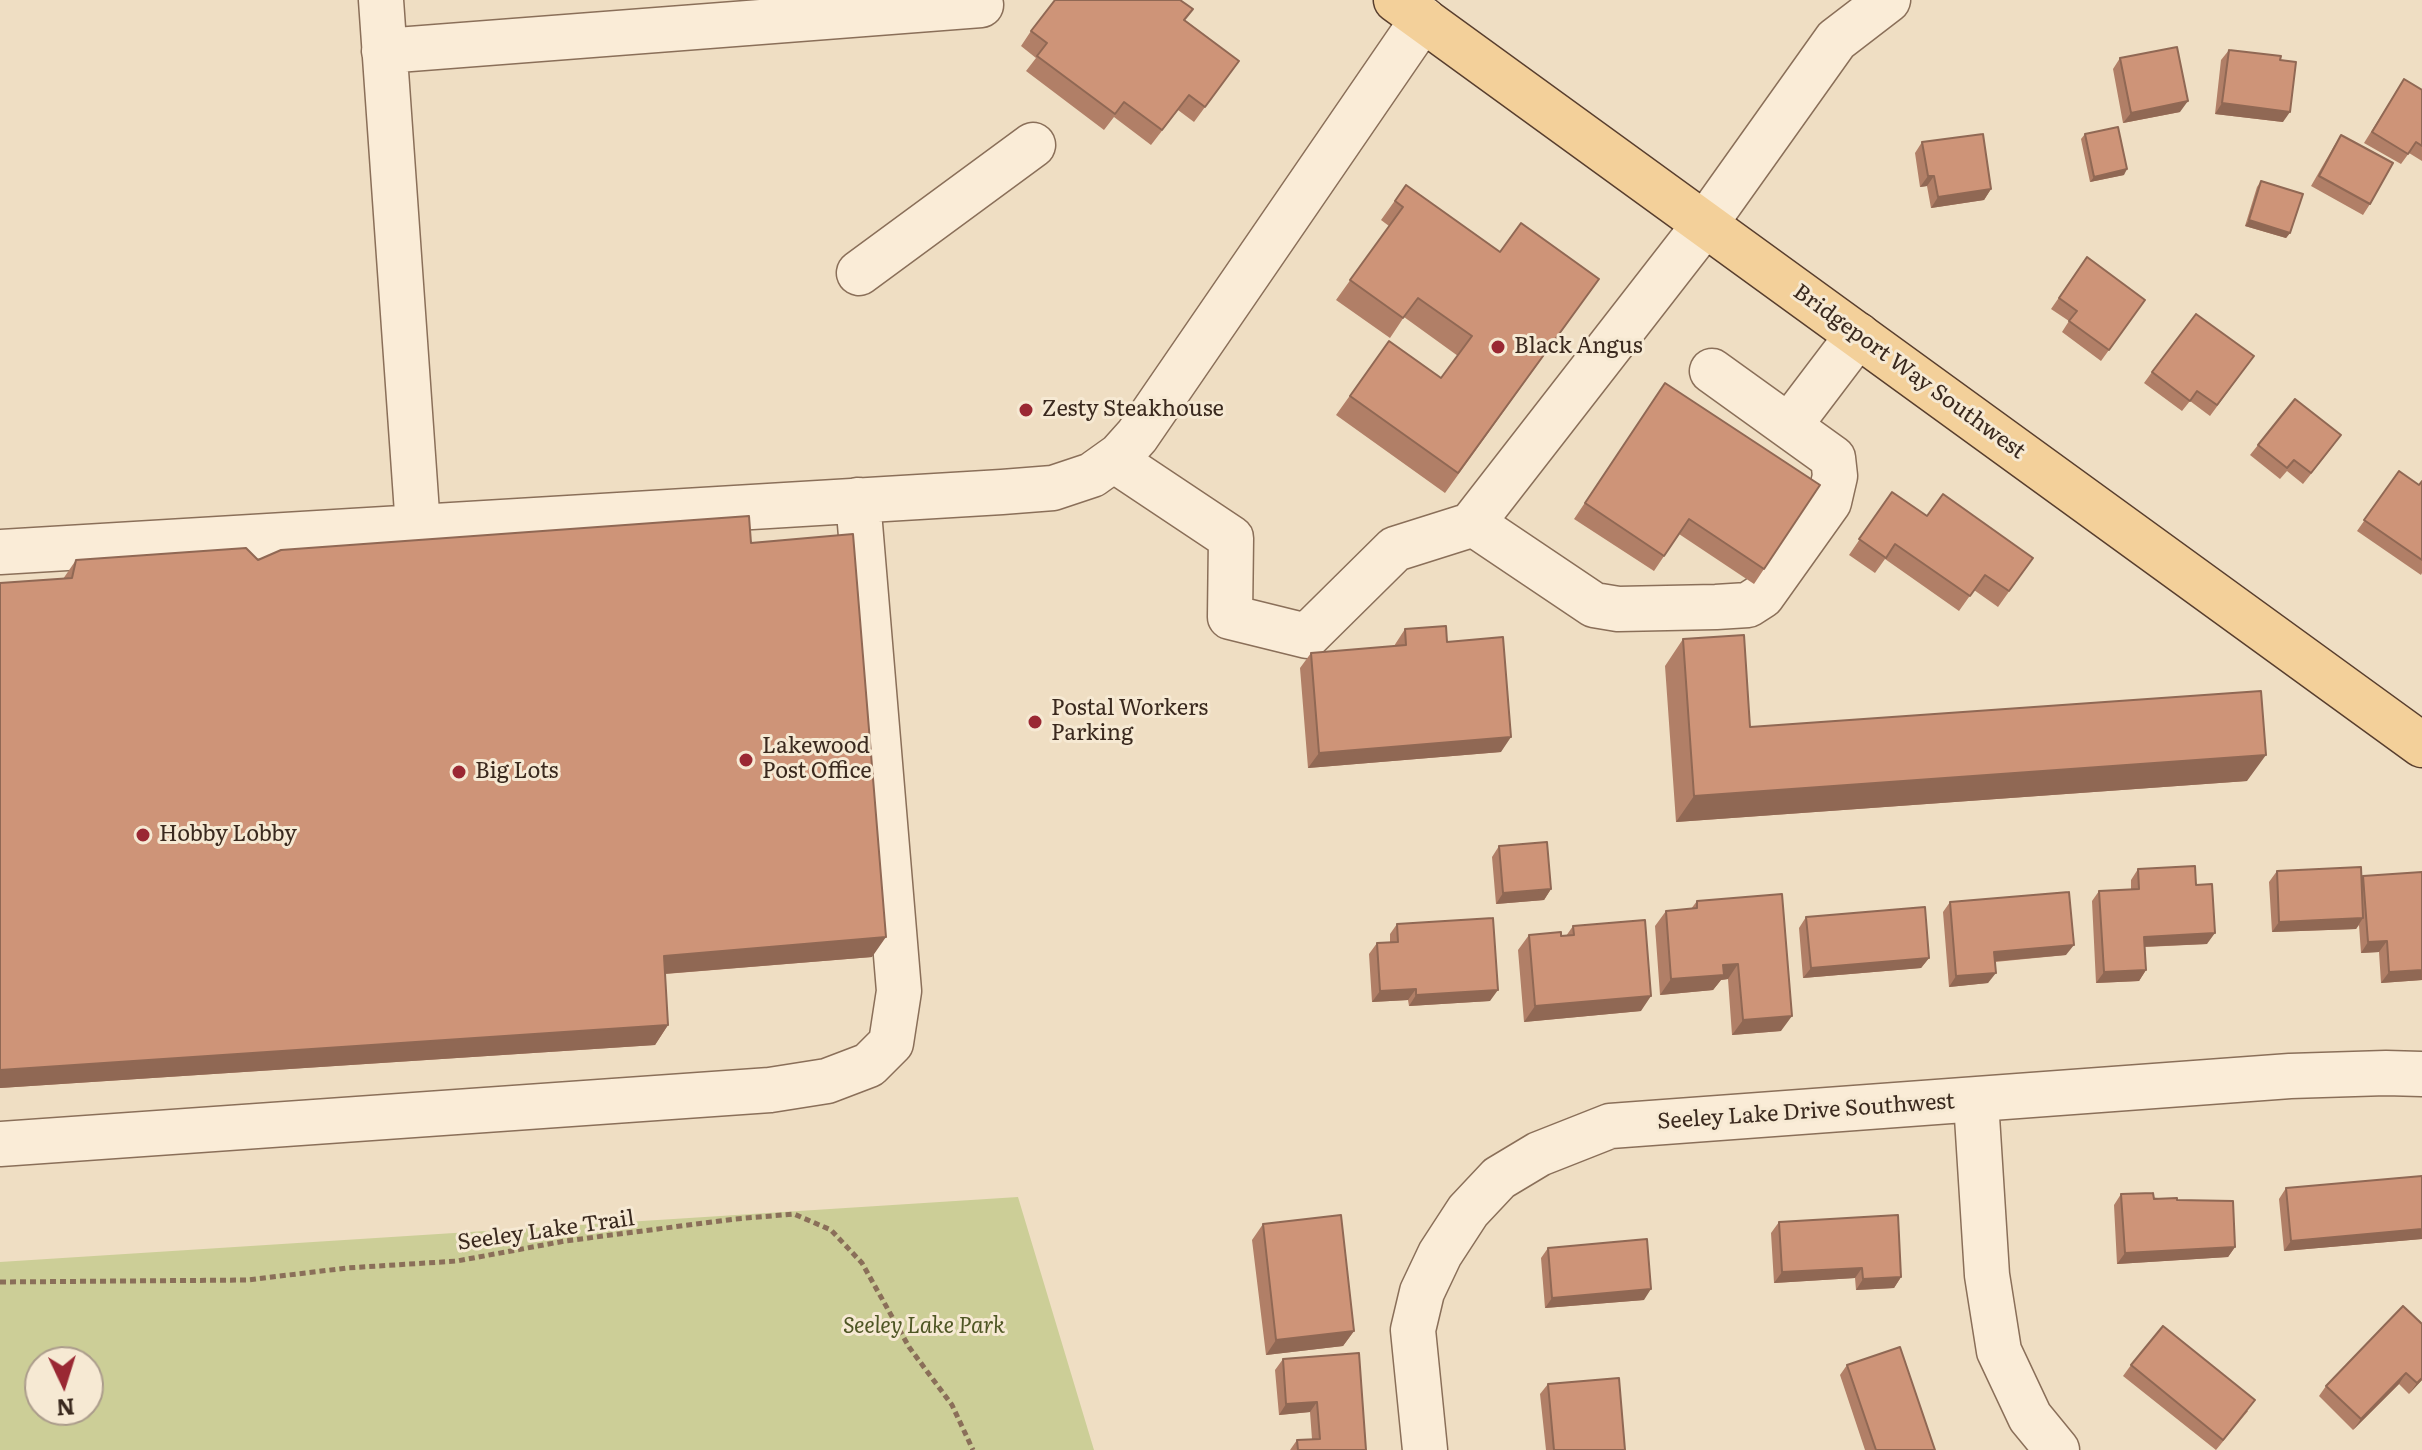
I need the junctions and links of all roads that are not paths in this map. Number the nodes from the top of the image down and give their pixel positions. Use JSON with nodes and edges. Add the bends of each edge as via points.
{"nodes":[{"id":1,"x":381,"y":0,"type":"edge"},
{"id":2,"x":1886,"y":1,"type":"edge"},
{"id":3,"x":981,"y":5,"type":"dead end"},
{"id":4,"x":1410,"y":10,"type":"edge"},
{"id":5,"x":384,"y":51,"type":"junction"},
{"id":6,"x":1033,"y":145,"type":"dead end"},
{"id":7,"x":1705,"y":224,"type":"junction"},
{"id":8,"x":859,"y":273,"type":"dead end"},
{"id":9,"x":1858,"y":335,"type":"junction"},
{"id":10,"x":1712,"y":371,"type":"dead end"},
{"id":11,"x":1789,"y":426,"type":"junction"},
{"id":12,"x":1114,"y":460,"type":"junction"},
{"id":13,"x":858,"y":500,"type":"junction"},
{"id":14,"x":1472,"y":523,"type":"junction"},
{"id":15,"x":418,"y":527,"type":"junction"},
{"id":16,"x":0,"y":552,"type":"edge"},
{"id":17,"x":2422,"y":745,"type":"edge"},
{"id":18,"x":2422,"y":1074,"type":"edge"},
{"id":19,"x":1976,"y":1101,"type":"junction"},
{"id":20,"x":0,"y":1144,"type":"edge"},
{"id":21,"x":1425,"y":1450,"type":"edge"},
{"id":22,"x":2057,"y":1450,"type":"edge"}],
"edges":[{"from":1,"to":5,"type":"street"},
{"from":2,"to":7,"type":"street","via":[[1836,40]]},
{"from":3,"to":5,"type":"street"},
{"from":4,"to":7,"type":"main road","name":"Bridgeport Way Southwest"},
{"from":4,"to":12,"type":"street","via":[[1137,436]]},
{"from":5,"to":15,"type":"street"},
{"from":6,"to":8,"type":"street"},
{"from":7,"to":9,"type":"main road","name":"Bridgeport Way Southwest"},
{"from":7,"to":14,"type":"street"},
{"from":9,"to":11,"type":"street"},
{"from":9,"to":17,"type":"main road","name":"Bridgeport Way Southwest"},
{"from":10,"to":11,"type":"street"},
{"from":11,"to":14,"type":"street","via":[[1833,458],[1835,476],[1829,502],[1762,596],[1748,605],[1594,605]]},
{"from":12,"to":13,"type":"street","via":[[1092,475],[1053,488]]},
{"from":12,"to":14,"type":"street","via":[[1231,538],[1230,617],[1307,636],[1395,549]]},
{"from":13,"to":15,"type":"street"},
{"from":13,"to":20,"type":"street","via":[[899,991],[891,1043],[869,1065],[827,1081],[770,1090]]},
{"from":15,"to":16,"type":"street"},
{"from":18,"to":19,"type":"street","name":"Seeley Lake Drive Southwest","via":[[2290,1076]]},
{"from":19,"to":21,"type":"street","name":"Seeley Lake Drive Southwest","via":[[1610,1126],[1539,1154],[1499,1178],[1468,1211],[1422,1292],[1413,1330]]},
{"from":19,"to":22,"type":"street","via":[[1987,1275],[1999,1351],[2030,1417]]}]}
